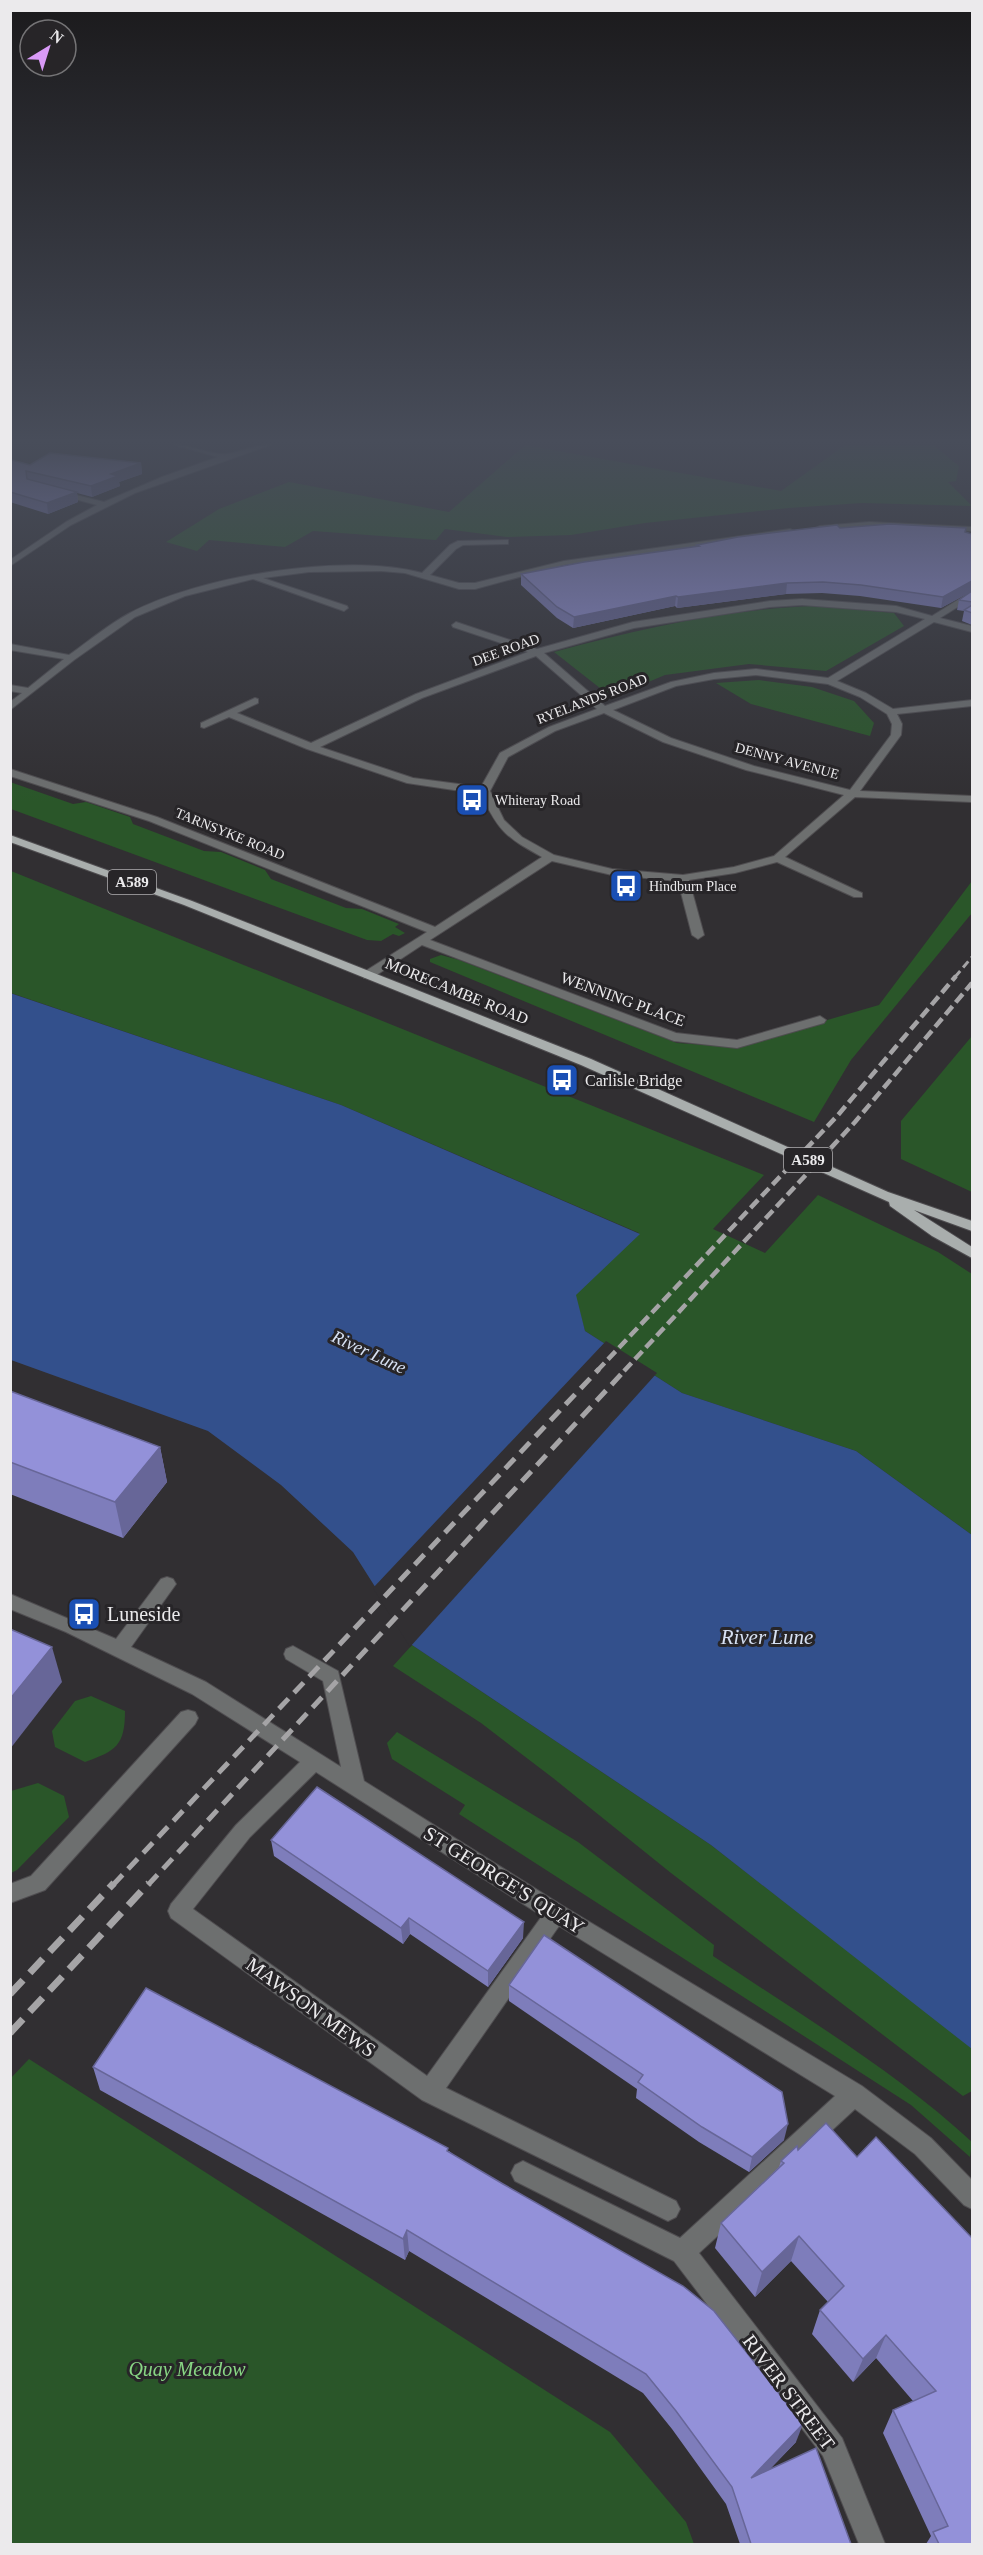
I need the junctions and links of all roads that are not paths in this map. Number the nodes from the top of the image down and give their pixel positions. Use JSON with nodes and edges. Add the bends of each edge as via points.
{"nodes":[{"id":1,"x":436,"y":564,"type":"edge"},
{"id":2,"x":559,"y":564,"type":"edge"},
{"id":3,"x":424,"y":576,"type":"junction"},
{"id":4,"x":251,"y":577,"type":"junction"},
{"id":5,"x":972,"y":595,"type":"edge"},
{"id":6,"x":344,"y":608,"type":"dead end"},
{"id":7,"x":935,"y":618,"type":"junction"},
{"id":8,"x":456,"y":625,"type":"dead end"},
{"id":9,"x":972,"y":629,"type":"edge"},
{"id":10,"x":10,"y":647,"type":"edge"},
{"id":11,"x":537,"y":652,"type":"junction"},
{"id":12,"x":71,"y":658,"type":"junction"},
{"id":13,"x":830,"y":681,"type":"junction"},
{"id":14,"x":10,"y":688,"type":"edge"},
{"id":15,"x":31,"y":691,"type":"junction"},
{"id":16,"x":255,"y":701,"type":"dead end"},
{"id":17,"x":972,"y":703,"type":"edge"},
{"id":18,"x":10,"y":707,"type":"edge"},
{"id":19,"x":603,"y":709,"type":"junction"},
{"id":20,"x":891,"y":712,"type":"junction"},
{"id":21,"x":229,"y":713,"type":"junction"},
{"id":22,"x":204,"y":725,"type":"dead end"},
{"id":23,"x":311,"y":747,"type":"junction"},
{"id":24,"x":10,"y":772,"type":"edge"},
{"id":25,"x":485,"y":791,"type":"junction"},
{"id":26,"x":852,"y":794,"type":"junction"},
{"id":27,"x":972,"y":799,"type":"edge"},
{"id":28,"x":10,"y":838,"type":"edge"},
{"id":29,"x":550,"y":857,"type":"junction"},
{"id":30,"x":778,"y":858,"type":"junction"},
{"id":31,"x":683,"y":878,"type":"junction"},
{"id":32,"x":858,"y":895,"type":"dead end"},
{"id":33,"x":435,"y":932,"type":"junction"},
{"id":34,"x":698,"y":935,"type":"dead end"},
{"id":35,"x":421,"y":941,"type":"junction"},
{"id":36,"x":368,"y":975,"type":"junction"},
{"id":37,"x":820,"y":1020,"type":"dead end"},
{"id":38,"x":883,"y":1195,"type":"junction"},
{"id":39,"x":972,"y":1226,"type":"edge"},
{"id":40,"x":972,"y":1253,"type":"edge"},
{"id":41,"x":167,"y":1584,"type":"dead end"},
{"id":42,"x":10,"y":1601,"type":"edge"},
{"id":43,"x":118,"y":1649,"type":"junction"},
{"id":44,"x":293,"y":1654,"type":"dead end"},
{"id":45,"x":188,"y":1718,"type":"dead end"},
{"id":46,"x":314,"y":1761,"type":"junction"},
{"id":47,"x":355,"y":1786,"type":"junction"},
{"id":48,"x":10,"y":1894,"type":"edge"},
{"id":49,"x":556,"y":1913,"type":"junction"},
{"id":50,"x":430,"y":2092,"type":"junction"},
{"id":51,"x":854,"y":2094,"type":"junction"},
{"id":52,"x":523,"y":2173,"type":"dead end"},
{"id":53,"x":972,"y":2197,"type":"edge"},
{"id":54,"x":668,"y":2209,"type":"dead end"},
{"id":55,"x":683,"y":2252,"type":"junction"},
{"id":56,"x":872,"y":2544,"type":"edge"}],
"edges":[{"from":1,"to":3,"type":"street"},
{"from":2,"to":3,"type":"street","via":[[466,587]]},
{"from":3,"to":4,"type":"street","via":[[381,569],[309,570]]},
{"from":4,"to":6,"type":"street"},
{"from":4,"to":12,"type":"street","via":[[182,594],[132,615]]},
{"from":5,"to":7,"type":"street"},
{"from":7,"to":9,"type":"street","name":"DEE ROAD"},
{"from":7,"to":11,"type":"street","name":"DEE ROAD","via":[[861,605],[770,604],[633,625]]},
{"from":7,"to":13,"type":"street"},
{"from":8,"to":11,"type":"street"},
{"from":10,"to":12,"type":"street"},
{"from":11,"to":19,"type":"street","name":"DENNY AVENUE"},
{"from":11,"to":23,"type":"street","name":"DEE ROAD","via":[[419,696]]},
{"from":12,"to":15,"type":"street"},
{"from":13,"to":19,"type":"street","name":"RYELANDS ROAD","via":[[756,672],[714,676],[674,684]]},
{"from":13,"to":20,"type":"street","name":"RYELANDS ROAD","via":[[863,694]]},
{"from":14,"to":15,"type":"street"},
{"from":15,"to":18,"type":"street"},
{"from":16,"to":21,"type":"street"},
{"from":17,"to":20,"type":"street"},
{"from":19,"to":25,"type":"street","name":"RYELANDS ROAD","via":[[527,741],[504,755]]},
{"from":19,"to":26,"type":"street","name":"DENNY AVENUE","via":[[667,740],[750,768]]},
{"from":20,"to":26,"type":"street","via":[[897,724],[896,735]]},
{"from":21,"to":22,"type":"street"},
{"from":21,"to":23,"type":"street"},
{"from":23,"to":25,"type":"street","via":[[411,781]]},
{"from":24,"to":33,"type":"street","name":"TARNSYKE ROAD","via":[[153,819]]},
{"from":25,"to":29,"type":"street","via":[[499,821],[518,839]]},
{"from":26,"to":27,"type":"street","name":"DENNY AVENUE"},
{"from":26,"to":30,"type":"street"},
{"from":28,"to":36,"type":"main road","name":"MORECAMBE ROAD","number":"A589"},
{"from":29,"to":31,"type":"street","via":[[612,872]]},
{"from":29,"to":33,"type":"street"},
{"from":30,"to":31,"type":"street"},
{"from":30,"to":32,"type":"street"},
{"from":31,"to":34,"type":"street"},
{"from":33,"to":35,"type":"street"},
{"from":35,"to":36,"type":"street"},
{"from":35,"to":37,"type":"street","name":"WENNING PLACE","via":[[674,1037],[737,1044]]},
{"from":36,"to":38,"type":"main road","name":"MORECAMBE ROAD","number":"A589","via":[[586,1062]]},
{"from":38,"to":39,"type":"main road","name":"MORECAMBE ROAD","number":"A589"},
{"from":38,"to":40,"type":"main road","name":"MORECAMBE ROAD","number":"A589"},
{"from":41,"to":43,"type":"street"},
{"from":42,"to":43,"type":"street","name":"ST GEORGE'S QUAY"},
{"from":43,"to":46,"type":"street","name":"ST GEORGE'S QUAY","via":[[199,1688]]},
{"from":44,"to":47,"type":"street","via":[[331,1677]]},
{"from":45,"to":48,"type":"street","via":[[38,1883]]},
{"from":46,"to":47,"type":"street","name":"ST GEORGE'S QUAY"},
{"from":46,"to":50,"type":"street","name":"MAWSON MEWS","via":[[243,1831],[178,1911]]},
{"from":47,"to":49,"type":"street","name":"ST GEORGE'S QUAY"},
{"from":49,"to":50,"type":"street"},
{"from":49,"to":51,"type":"street","name":"ST GEORGE'S QUAY"},
{"from":50,"to":54,"type":"street"},
{"from":51,"to":53,"type":"street","name":"ST GEORGE'S QUAY","via":[[922,2146]]},
{"from":51,"to":55,"type":"street"},
{"from":52,"to":55,"type":"street","name":"RIVER STREET"},
{"from":55,"to":56,"type":"street","name":"RIVER STREET","via":[[833,2447]]}]}
